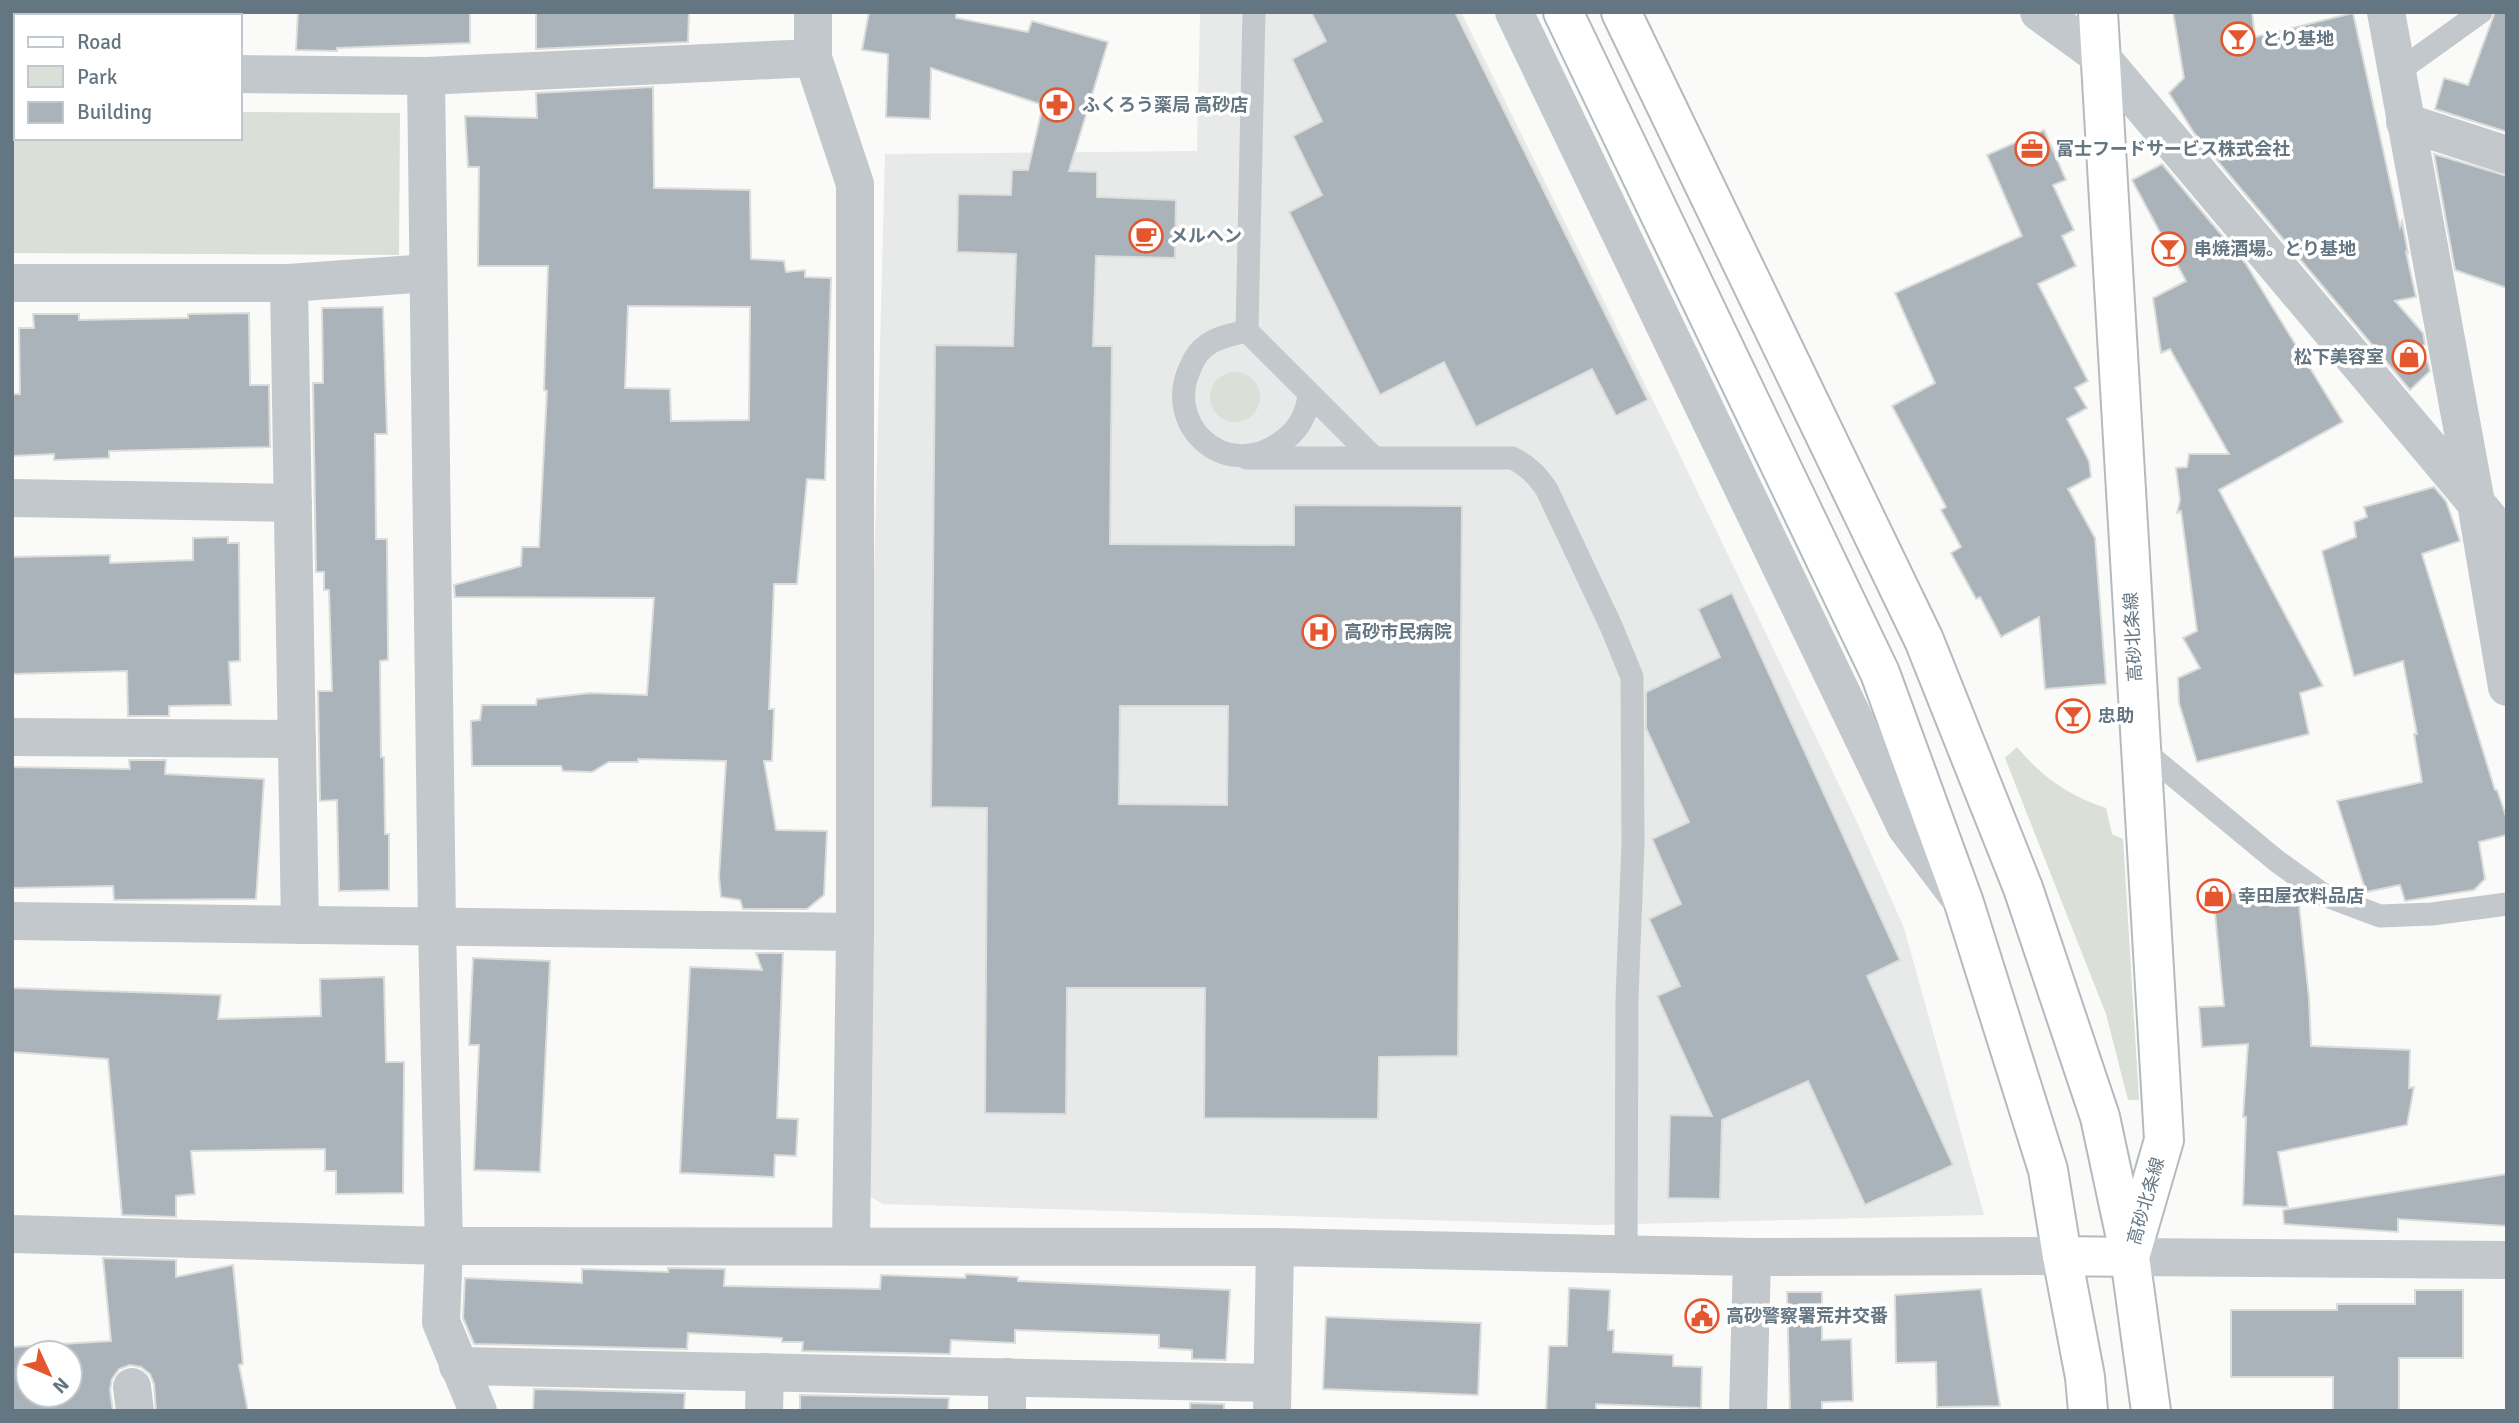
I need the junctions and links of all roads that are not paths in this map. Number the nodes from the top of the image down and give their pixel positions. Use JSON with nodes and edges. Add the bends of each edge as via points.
{"nodes":[{"id":1,"x":813,"y":12,"type":"edge"},
{"id":2,"x":1254,"y":12,"type":"edge"},
{"id":3,"x":1514,"y":12,"type":"edge"},
{"id":4,"x":1563,"y":12,"type":"edge"},
{"id":5,"x":1621,"y":12,"type":"edge"},
{"id":6,"x":2039,"y":12,"type":"edge"},
{"id":7,"x":2098,"y":12,"type":"edge"},
{"id":8,"x":2386,"y":12,"type":"edge"},
{"id":9,"x":2481,"y":12,"type":"edge"},
{"id":10,"x":2101,"y":57,"type":"junction"},
{"id":11,"x":813,"y":58,"type":"junction"},
{"id":12,"x":2396,"y":73,"type":"junction"},
{"id":13,"x":242,"y":74,"type":"edge"},
{"id":14,"x":426,"y":76,"type":"junction"},
{"id":15,"x":2405,"y":122,"type":"junction"},
{"id":16,"x":2507,"y":155,"type":"edge"},
{"id":17,"x":428,"y":273,"type":"junction"},
{"id":18,"x":12,"y":283,"type":"edge"},
{"id":19,"x":289,"y":283,"type":"junction"},
{"id":20,"x":1247,"y":331,"type":"junction"},
{"id":21,"x":1309,"y":395,"type":"junction"},
{"id":22,"x":1247,"y":457,"type":"junction"},
{"id":23,"x":1374,"y":458,"type":"junction"},
{"id":24,"x":12,"y":498,"type":"edge"},
{"id":25,"x":293,"y":503,"type":"junction"},
{"id":26,"x":2476,"y":503,"type":"junction"},
{"id":27,"x":2507,"y":540,"type":"edge"},
{"id":28,"x":2507,"y":687,"type":"edge"},
{"id":29,"x":12,"y":737,"type":"edge"},
{"id":30,"x":297,"y":739,"type":"junction"},
{"id":31,"x":2139,"y":747,"type":"junction"},
{"id":32,"x":1964,"y":903,"type":"junction"},
{"id":33,"x":2507,"y":904,"type":"edge"},
{"id":34,"x":12,"y":921,"type":"edge"},
{"id":35,"x":300,"y":925,"type":"junction"},
{"id":36,"x":437,"y":926,"type":"junction"},
{"id":37,"x":855,"y":932,"type":"junction"},
{"id":38,"x":12,"y":1234,"type":"edge"},
{"id":39,"x":444,"y":1246,"type":"junction"},
{"id":40,"x":851,"y":1246,"type":"junction"},
{"id":41,"x":1276,"y":1247,"type":"junction"},
{"id":42,"x":1626,"y":1255,"type":"junction"},
{"id":43,"x":2062,"y":1256,"type":"junction"},
{"id":44,"x":1752,"y":1257,"type":"junction"},
{"id":45,"x":2130,"y":1257,"type":"junction"},
{"id":46,"x":2507,"y":1260,"type":"edge"},
{"id":47,"x":458,"y":1366,"type":"junction"},
{"id":48,"x":765,"y":1372,"type":"junction"},
{"id":49,"x":1007,"y":1394,"type":"edge"},
{"id":50,"x":1272,"y":1397,"type":"edge"},
{"id":51,"x":478,"y":1411,"type":"edge"},
{"id":52,"x":764,"y":1411,"type":"edge"},
{"id":53,"x":1748,"y":1411,"type":"edge"},
{"id":54,"x":2088,"y":1411,"type":"edge"},
{"id":55,"x":2151,"y":1411,"type":"edge"}],
"edges":[{"from":1,"to":11,"type":"street"},
{"from":2,"to":20,"type":"lane"},
{"from":3,"to":32,"type":"street","via":[[1906,827]]},
{"from":4,"to":32,"type":"street","via":[[1880,673]]},
{"from":5,"to":45,"type":"street","via":[[1924,640],[2023,888],[2100,1117]]},
{"from":6,"to":10,"type":"street"},
{"from":7,"to":10,"type":"street","name":"高砂北条線"},
{"from":8,"to":12,"type":"street"},
{"from":9,"to":12,"type":"lane"},
{"from":10,"to":26,"type":"street"},
{"from":10,"to":31,"type":"street","name":"高砂北条線"},
{"from":11,"to":14,"type":"street"},
{"from":11,"to":37,"type":"street","via":[[855,184]]},
{"from":12,"to":15,"type":"street"},
{"from":13,"to":14,"type":"street"},
{"from":14,"to":17,"type":"street"},
{"from":15,"to":16,"type":"street"},
{"from":15,"to":26,"type":"street"},
{"from":17,"to":19,"type":"street"},
{"from":17,"to":36,"type":"street"},
{"from":18,"to":19,"type":"street"},
{"from":19,"to":25,"type":"street"},
{"from":20,"to":21,"type":"lane"},
{"from":20,"to":22,"type":"lane","via":[[1206,345],[1184,380],[1183,397],[1191,425],[1206,443],[1217,451]]},
{"from":21,"to":22,"type":"lane","via":[[1294,434],[1268,451]]},
{"from":21,"to":23,"type":"lane"},
{"from":22,"to":23,"type":"lane"},
{"from":23,"to":42,"type":"lane","via":[[1512,458],[1525,464],[1547,490],[1632,677]]},
{"from":24,"to":25,"type":"street"},
{"from":25,"to":30,"type":"street"},
{"from":26,"to":27,"type":"street"},
{"from":26,"to":28,"type":"street"},
{"from":29,"to":30,"type":"street"},
{"from":30,"to":35,"type":"street"},
{"from":31,"to":33,"type":"lane","via":[[2324,895],[2380,916]]},
{"from":31,"to":45,"type":"street","name":"高砂北条線","via":[[2164,1140]]},
{"from":32,"to":43,"type":"street","via":[[2048,1170]]},
{"from":34,"to":35,"type":"street"},
{"from":35,"to":36,"type":"street"},
{"from":36,"to":37,"type":"street"},
{"from":36,"to":39,"type":"street"},
{"from":37,"to":40,"type":"street"},
{"from":38,"to":39,"type":"street"},
{"from":39,"to":40,"type":"street"},
{"from":39,"to":47,"type":"street","via":[[441,1322]]},
{"from":40,"to":41,"type":"street"},
{"from":41,"to":42,"type":"street"},
{"from":41,"to":50,"type":"street"},
{"from":42,"to":44,"type":"street"},
{"from":43,"to":44,"type":"street"},
{"from":43,"to":45,"type":"street","name":"高砂北条線"},
{"from":43,"to":54,"type":"street"},
{"from":44,"to":53,"type":"street"},
{"from":45,"to":46,"type":"street"},
{"from":45,"to":55,"type":"street","name":"高砂北条線"},
{"from":47,"to":48,"type":"street"},
{"from":47,"to":51,"type":"street"},
{"from":48,"to":49,"type":"street"},
{"from":48,"to":52,"type":"street"},
{"from":49,"to":50,"type":"street"}]}
